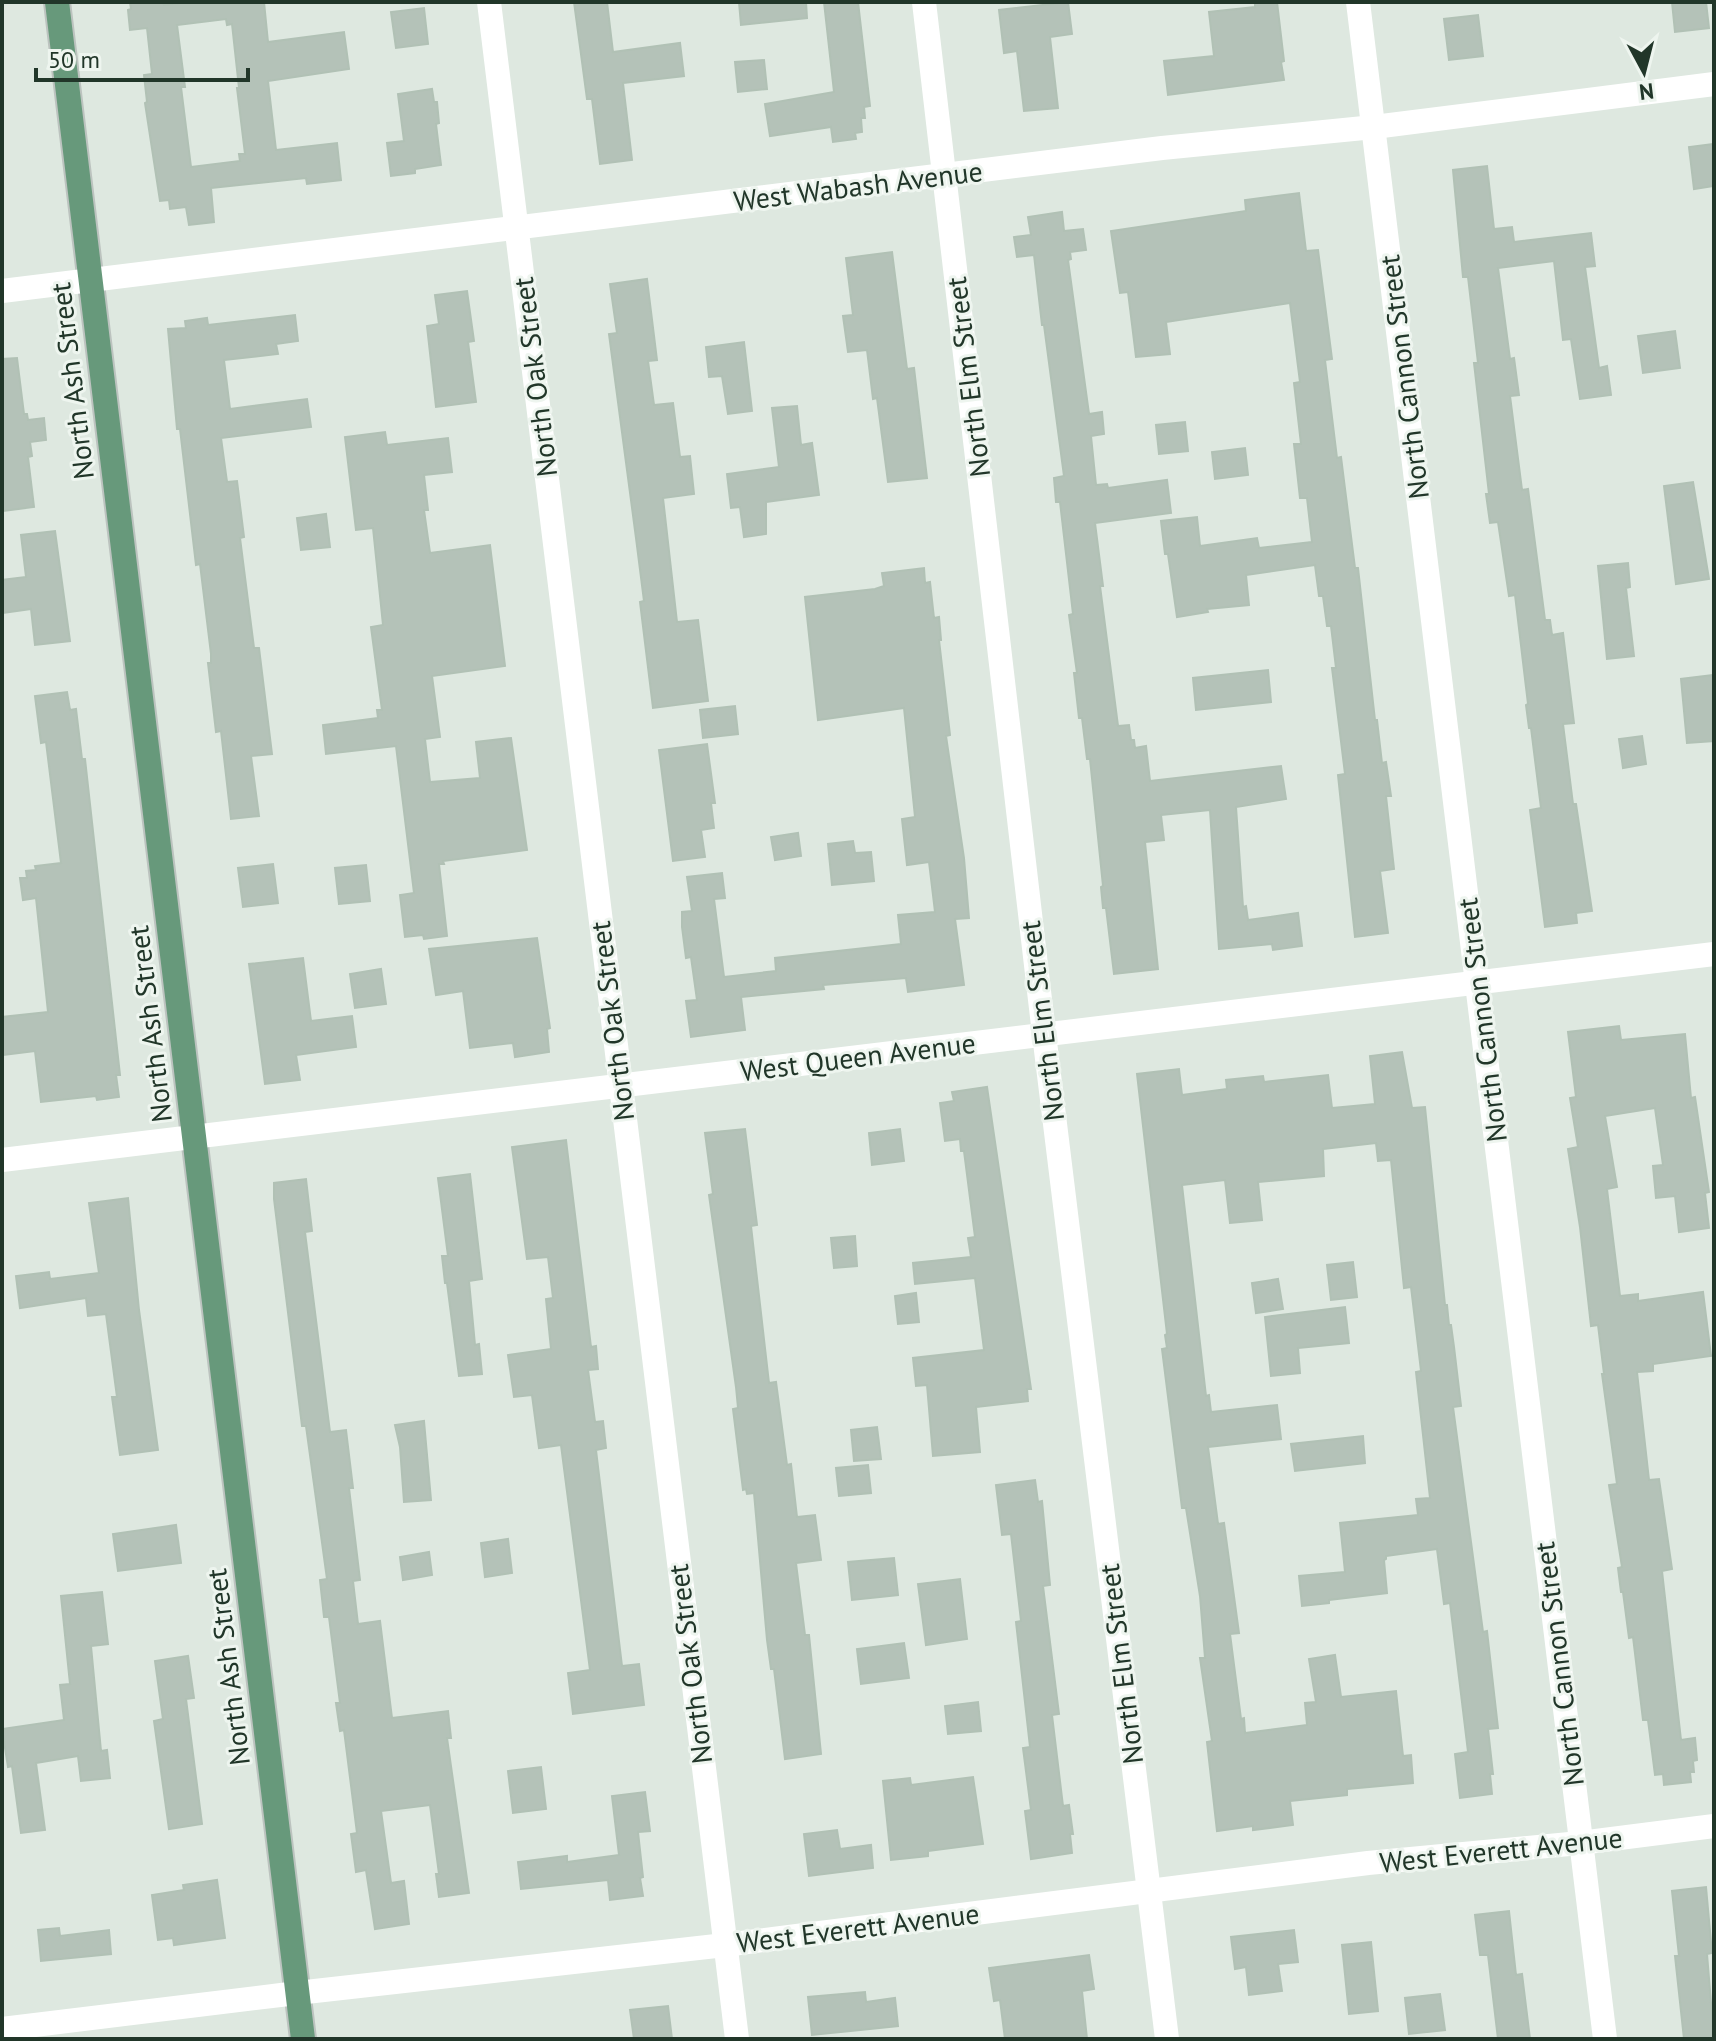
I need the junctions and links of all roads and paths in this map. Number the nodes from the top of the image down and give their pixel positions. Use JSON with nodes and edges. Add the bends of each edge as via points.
{"nodes":[{"id":1,"x":57,"y":2,"type":"edge"},
{"id":2,"x":489,"y":2,"type":"edge"},
{"id":3,"x":924,"y":2,"type":"edge"},
{"id":4,"x":1358,"y":2,"type":"edge"},
{"id":5,"x":1714,"y":84,"type":"edge"},
{"id":6,"x":1374,"y":127,"type":"junction"},
{"id":7,"x":944,"y":175,"type":"junction"},
{"id":8,"x":518,"y":228,"type":"junction"},
{"id":9,"x":91,"y":281,"type":"junction"},
{"id":10,"x":2,"y":291,"type":"edge"},
{"id":11,"x":1714,"y":954,"type":"edge"},
{"id":12,"x":1477,"y":985,"type":"junction"},
{"id":13,"x":1044,"y":1034,"type":"junction"},
{"id":14,"x":619,"y":1086,"type":"junction"},
{"id":15,"x":194,"y":1136,"type":"junction"},
{"id":16,"x":2,"y":1160,"type":"edge"},
{"id":17,"x":1714,"y":1826,"type":"edge"},
{"id":18,"x":1580,"y":1843,"type":"junction"},
{"id":19,"x":1149,"y":1890,"type":"junction"},
{"id":20,"x":725,"y":1945,"type":"junction"},
{"id":21,"x":297,"y":1993,"type":"junction"},
{"id":22,"x":2,"y":2029,"type":"edge"},
{"id":23,"x":303,"y":2039,"type":"edge"},
{"id":24,"x":737,"y":2039,"type":"edge"},
{"id":25,"x":1167,"y":2039,"type":"edge"},
{"id":26,"x":1605,"y":2039,"type":"edge"}],
"edges":[{"from":1,"to":9,"type":"main road","name":"North Ash Street"},
{"from":2,"to":8,"type":"street","name":"North Oak Street"},
{"from":3,"to":7,"type":"street","name":"North Elm Street"},
{"from":4,"to":6,"type":"street","name":"North Cannon Street"},
{"from":5,"to":6,"type":"street","name":"West Wabash Avenue"},
{"from":6,"to":7,"type":"street","name":"West Wabash Avenue"},
{"from":6,"to":12,"type":"street","name":"North Cannon Street"},
{"from":7,"to":8,"type":"street","name":"West Wabash Avenue"},
{"from":7,"to":13,"type":"street","name":"North Elm Street"},
{"from":8,"to":9,"type":"street","name":"West Wabash Avenue"},
{"from":8,"to":14,"type":"street","name":"North Oak Street"},
{"from":9,"to":10,"type":"street","name":"West Wabash Avenue"},
{"from":9,"to":15,"type":"main road","name":"North Ash Street"},
{"from":11,"to":12,"type":"street","name":"West Queen Avenue"},
{"from":12,"to":13,"type":"street","name":"West Queen Avenue"},
{"from":12,"to":18,"type":"street","name":"North Cannon Street"},
{"from":13,"to":14,"type":"street","name":"West Queen Avenue"},
{"from":13,"to":19,"type":"street","name":"North Elm Street"},
{"from":14,"to":15,"type":"street","name":"West Queen Avenue"},
{"from":14,"to":20,"type":"street","name":"North Oak Street"},
{"from":15,"to":16,"type":"street","name":"West Queen Avenue"},
{"from":15,"to":21,"type":"main road","name":"North Ash Street"},
{"from":17,"to":18,"type":"street","name":"West Everett Avenue"},
{"from":18,"to":19,"type":"street","name":"West Everett Avenue"},
{"from":18,"to":26,"type":"street","name":"North Cannon Street"},
{"from":19,"to":20,"type":"street","name":"West Everett Avenue"},
{"from":19,"to":25,"type":"street","name":"North Elm Street"},
{"from":20,"to":21,"type":"street","name":"West Everett Avenue"},
{"from":20,"to":24,"type":"street","name":"North Oak Street"},
{"from":21,"to":22,"type":"street","name":"West Everett Avenue"},
{"from":21,"to":23,"type":"main road","name":"North Ash Street"}]}
